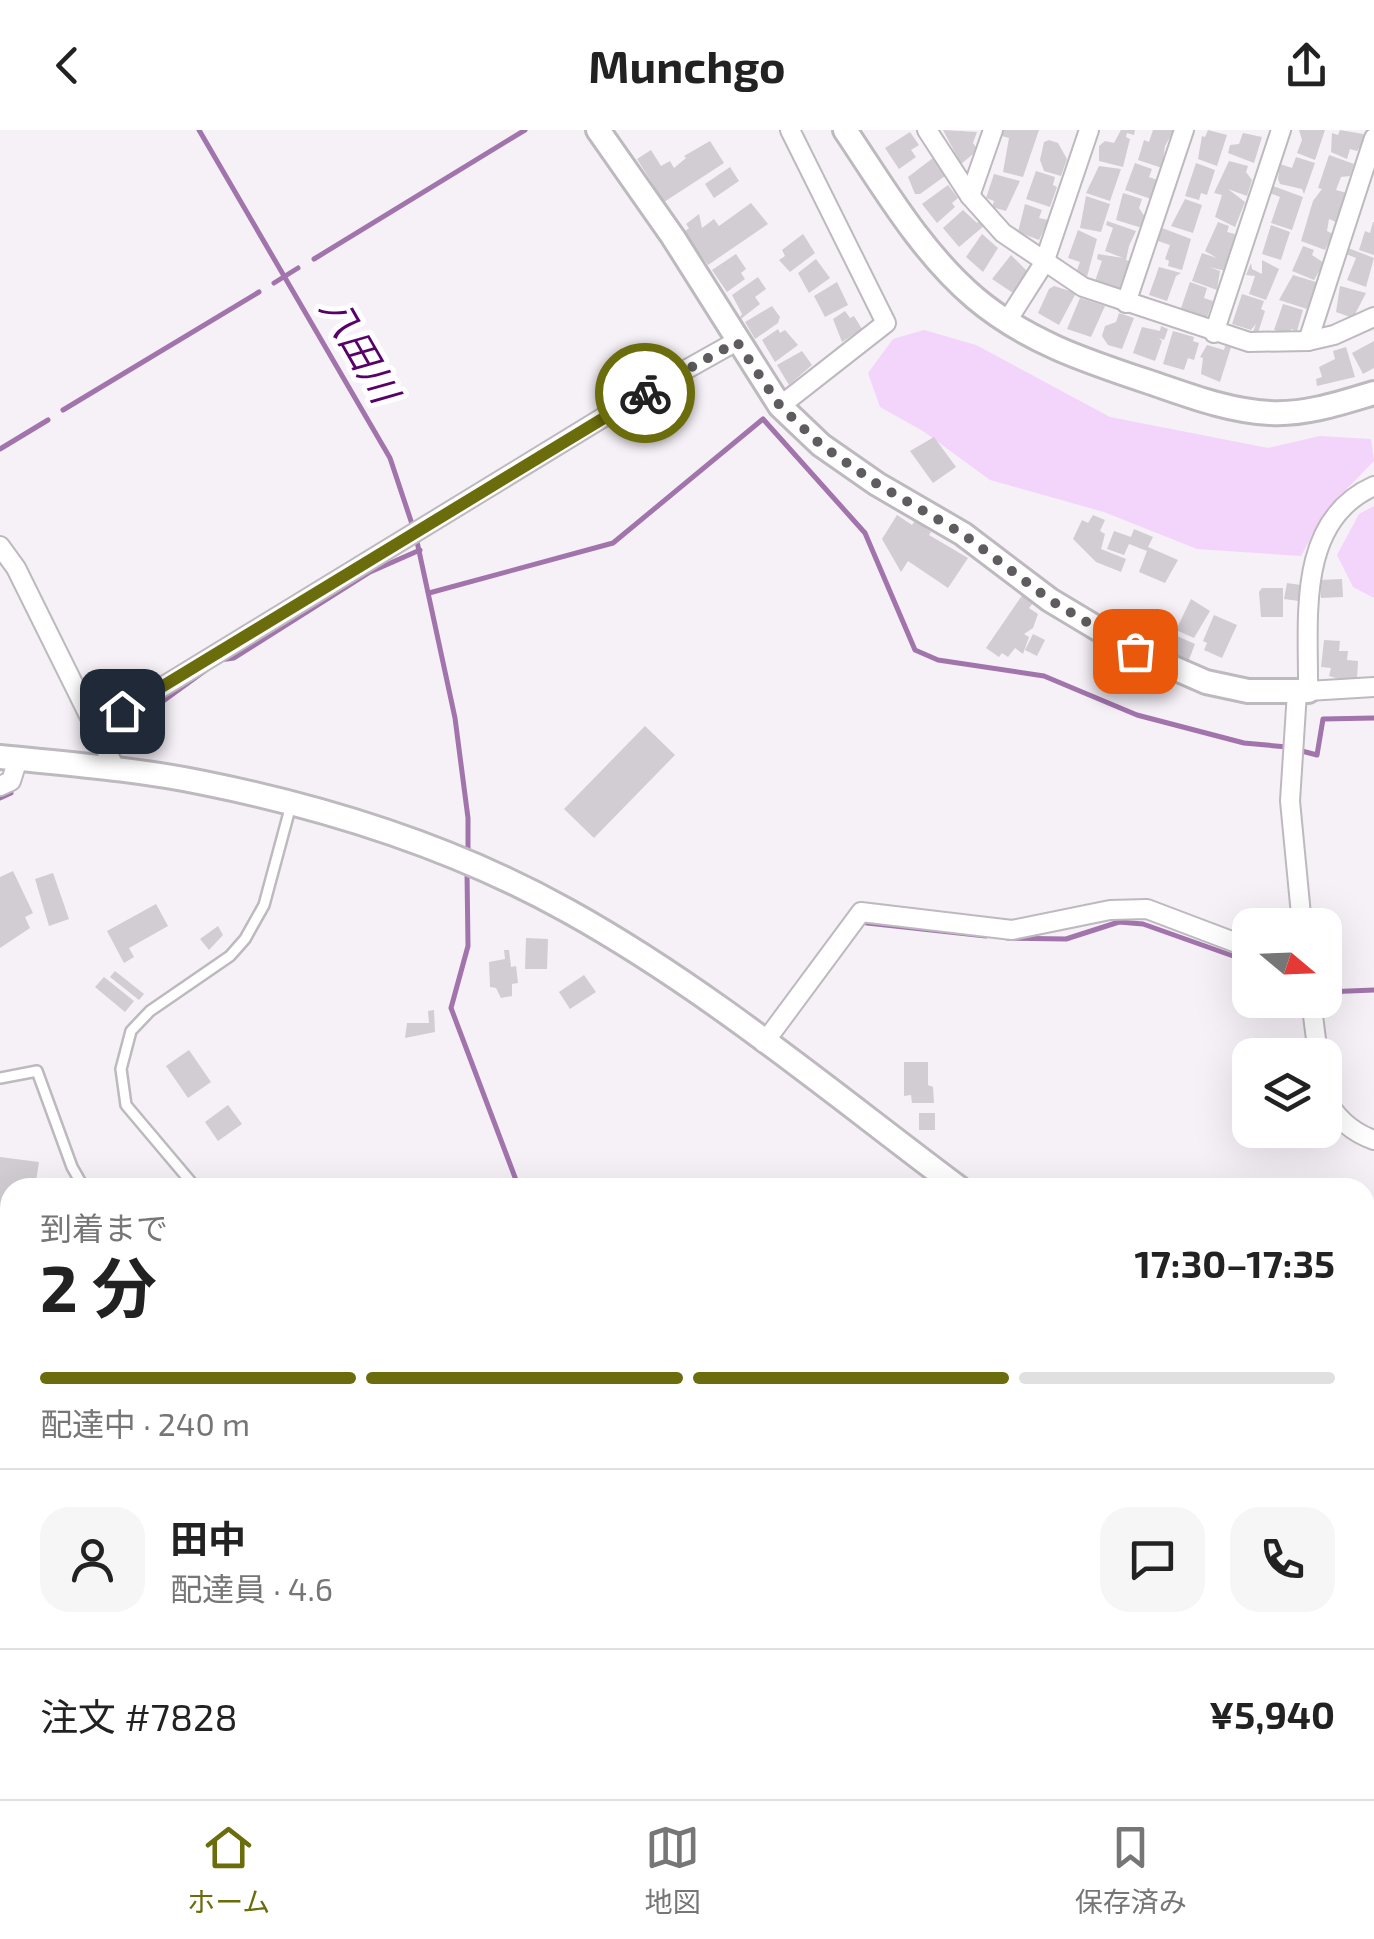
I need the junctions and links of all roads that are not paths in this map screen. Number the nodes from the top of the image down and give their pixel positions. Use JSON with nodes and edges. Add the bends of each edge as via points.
{"nodes":[{"id":1,"x":598,"y":130,"type":"edge"},
{"id":2,"x":790,"y":130,"type":"edge"},
{"id":3,"x":845,"y":130,"type":"edge"},
{"id":4,"x":927,"y":130,"type":"edge"},
{"id":5,"x":993,"y":130,"type":"edge"},
{"id":6,"x":1089,"y":130,"type":"edge"},
{"id":7,"x":1184,"y":130,"type":"edge"},
{"id":8,"x":1282,"y":130,"type":"edge"},
{"id":9,"x":1374,"y":138,"type":"edge"},
{"id":10,"x":970,"y":196,"type":"junction"},
{"id":11,"x":1044,"y":263,"type":"junction"},
{"id":12,"x":1126,"y":303,"type":"junction"},
{"id":13,"x":1374,"y":317,"type":"edge"},
{"id":14,"x":1007,"y":321,"type":"junction"},
{"id":15,"x":1214,"y":333,"type":"junction"},
{"id":16,"x":1308,"y":341,"type":"junction"},
{"id":17,"x":737,"y":342,"type":"junction"},
{"id":18,"x":1374,"y":394,"type":"edge"},
{"id":19,"x":780,"y":406,"type":"junction"},
{"id":20,"x":1374,"y":486,"type":"edge"},
{"id":21,"x":0,"y":546,"type":"edge"},
{"id":22,"x":1374,"y":687,"type":"edge"},
{"id":23,"x":1303,"y":692,"type":"junction"},
{"id":24,"x":94,"y":728,"type":"junction"},
{"id":25,"x":9,"y":758,"type":"edge"},
{"id":26,"x":116,"y":770,"type":"junction"},
{"id":27,"x":0,"y":786,"type":"edge"},
{"id":28,"x":291,"y":805,"type":"junction"},
{"id":29,"x":1300,"y":908,"type":"edge"},
{"id":30,"x":1232,"y":941,"type":"edge"},
{"id":31,"x":764,"y":1043,"type":"junction"},
{"id":32,"x":0,"y":1078,"type":"edge"},
{"id":33,"x":1342,"y":1121,"type":"edge"},
{"id":34,"x":1374,"y":1140,"type":"edge"},
{"id":35,"x":79,"y":1178,"type":"edge"},
{"id":36,"x":188,"y":1178,"type":"edge"},
{"id":37,"x":946,"y":1178,"type":"edge"}],
"edges":[{"from":1,"to":17,"type":"street"},
{"from":2,"to":19,"type":"street","via":[[886,323]]},
{"from":3,"to":14,"type":"street","via":[[929,251]]},
{"from":4,"to":10,"type":"street"},
{"from":5,"to":10,"type":"street"},
{"from":6,"to":11,"type":"street"},
{"from":7,"to":12,"type":"street"},
{"from":8,"to":15,"type":"street"},
{"from":9,"to":16,"type":"street"},
{"from":10,"to":11,"type":"street"},
{"from":11,"to":12,"type":"street"},
{"from":11,"to":14,"type":"street"},
{"from":12,"to":15,"type":"street"},
{"from":13,"to":16,"type":"street"},
{"from":14,"to":18,"type":"street","via":[[1074,357],[1234,408],[1292,412]]},
{"from":15,"to":16,"type":"street","via":[[1268,344]]},
{"from":17,"to":19,"type":"street"},
{"from":17,"to":24,"type":"street"},
{"from":19,"to":23,"type":"street","via":[[835,455],[1135,651],[1206,682]]},
{"from":20,"to":23,"type":"street","via":[[1339,513],[1312,564]]},
{"from":21,"to":24,"type":"street"},
{"from":22,"to":23,"type":"street"},
{"from":23,"to":29,"type":"street","via":[[1290,801]]},
{"from":24,"to":26,"type":"street"},
{"from":25,"to":26,"type":"street"},
{"from":25,"to":27,"type":"street","via":[[11,781]]},
{"from":26,"to":28,"type":"street"},
{"from":28,"to":31,"type":"street","via":[[501,878],[611,937]]},
{"from":28,"to":36,"type":"lane","via":[[264,905],[245,939],[131,1031],[121,1069],[126,1105]]},
{"from":30,"to":31,"type":"street","via":[[1148,909],[1012,930],[861,912]]},
{"from":31,"to":37,"type":"street"},
{"from":32,"to":35,"type":"lane","via":[[37,1071]]},
{"from":33,"to":34,"type":"street"}]}
